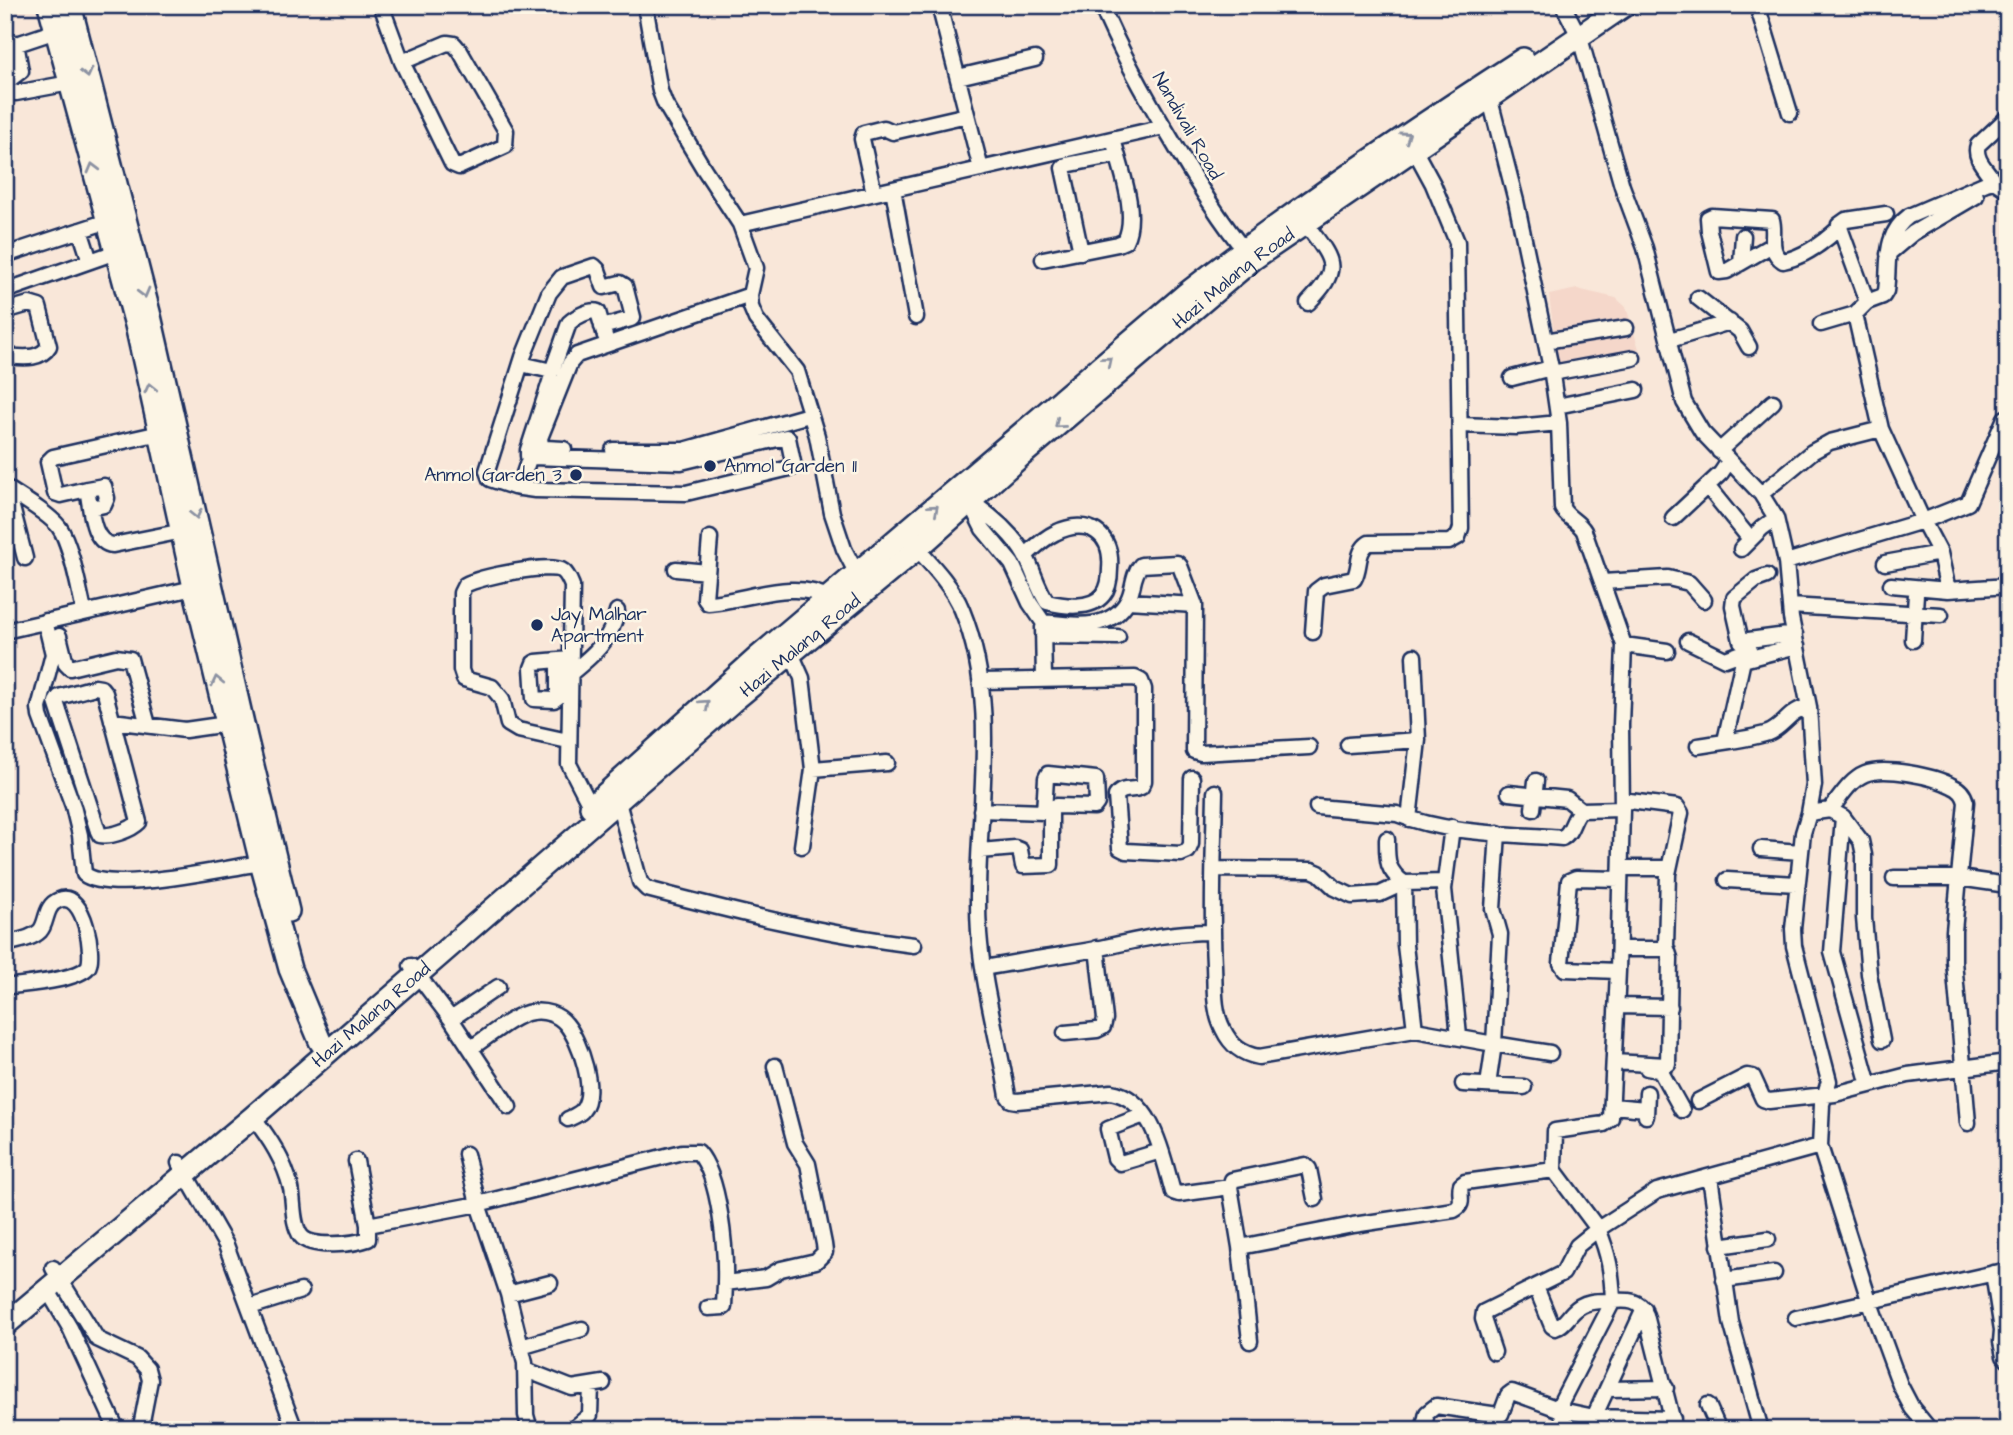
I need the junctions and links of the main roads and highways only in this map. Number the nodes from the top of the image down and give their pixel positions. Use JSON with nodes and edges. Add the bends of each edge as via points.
{"nodes":[{"id":1,"x":49,"y":5,"type":"edge"},
{"id":2,"x":69,"y":5,"type":"edge"},
{"id":3,"x":1602,"y":5,"type":"edge"},
{"id":4,"x":1625,"y":5,"type":"edge"},
{"id":5,"x":1577,"y":32,"type":"junction"},
{"id":6,"x":1487,"y":91,"type":"junction"},
{"id":7,"x":1248,"y":254,"type":"junction"},
{"id":8,"x":862,"y":582,"type":"junction"},
{"id":9,"x":203,"y":586,"type":"junction"},
{"id":10,"x":613,"y":797,"type":"junction"},
{"id":11,"x":414,"y":970,"type":"junction"},
{"id":12,"x":328,"y":1043,"type":"junction"},
{"id":13,"x":182,"y":1168,"type":"junction"},
{"id":14,"x":54,"y":1279,"type":"junction"},
{"id":15,"x":5,"y":1310,"type":"edge"},
{"id":16,"x":5,"y":1325,"type":"edge"}],
"edges":[{"from":9,"to":1,"type":"main road","one_way":true,"via":[[183,531],[136,325]]},
{"from":2,"to":9,"type":"main road","one_way":true,"via":[[150,316]]},
{"from":3,"to":5,"type":"main road","name":"Hazi Malang Road"},
{"from":4,"to":5,"type":"main road","name":"Hazi Malang Road"},
{"from":5,"to":6,"type":"main road","name":"Hazi Malang Road"},
{"from":7,"to":6,"type":"main road","name":"Hazi Malang Road","one_way":true,"via":[[1423,124]]},
{"from":6,"to":7,"type":"main road","name":"Hazi Malang Road","via":[[1415,149],[1306,224]]},
{"from":7,"to":8,"type":"main road","name":"Hazi Malang Road"},
{"from":8,"to":10,"type":"main road","name":"Hazi Malang Road","via":[[791,653]]},
{"from":10,"to":8,"type":"main road","name":"Hazi Malang Road","one_way":true,"via":[[757,658],[829,598]]},
{"from":9,"to":12,"type":"main road","via":[[246,737],[302,966]]},
{"from":12,"to":9,"type":"main road","one_way":true,"via":[[290,970],[227,724]]},
{"from":10,"to":11,"type":"main road","name":"Hazi Malang Road"},
{"from":10,"to":11,"type":"main road","name":"Hazi Malang Road","via":[[591,807]]},
{"from":11,"to":12,"type":"main road","name":"Hazi Malang Road"},
{"from":12,"to":13,"type":"main road","name":"Hazi Malang Road"},
{"from":12,"to":13,"type":"main road","name":"Hazi Malang Road","via":[[253,1117]]},
{"from":13,"to":14,"type":"main road","name":"Hazi Malang Road"},
{"from":14,"to":15,"type":"main road","name":"Hazi Malang Road"},
{"from":14,"to":16,"type":"main road","name":"Hazi Malang Road"}]}
